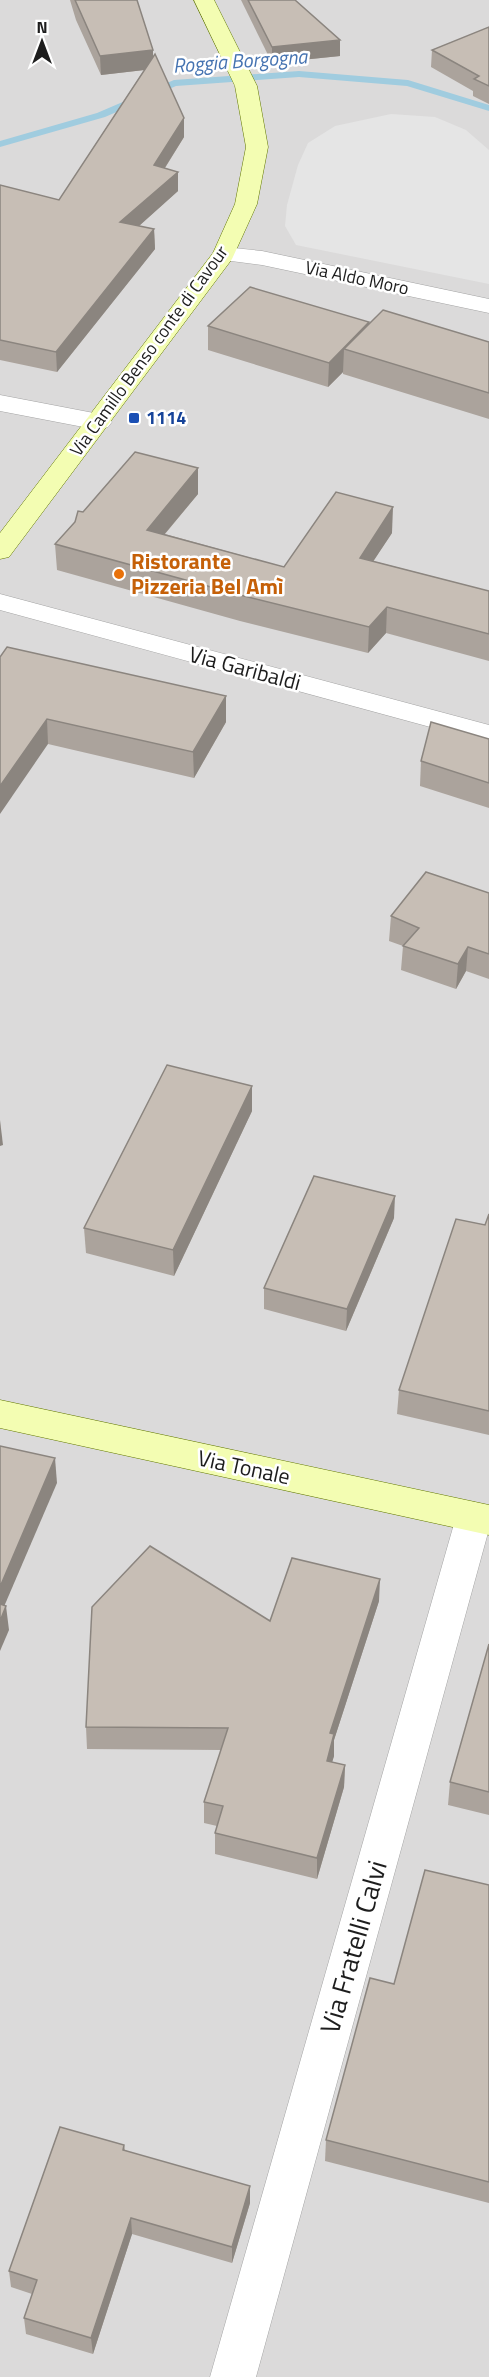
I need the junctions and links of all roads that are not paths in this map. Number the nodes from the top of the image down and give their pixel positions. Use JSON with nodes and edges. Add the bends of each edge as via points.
{"nodes":[{"id":1,"x":204,"y":0,"type":"edge"},
{"id":2,"x":224,"y":254,"type":"junction"},
{"id":3,"x":489,"y":306,"type":"edge"},
{"id":4,"x":0,"y":403,"type":"edge"},
{"id":5,"x":99,"y":422,"type":"junction"},
{"id":6,"x":0,"y":551,"type":"edge"},
{"id":7,"x":0,"y":602,"type":"edge"},
{"id":8,"x":489,"y":734,"type":"edge"},
{"id":9,"x":0,"y":1414,"type":"edge"},
{"id":10,"x":481,"y":1518,"type":"edge"},
{"id":11,"x":233,"y":2377,"type":"edge"}],
"edges":[{"from":1,"to":2,"type":"street","name":"Via Camillo Benso conte di Cavour","via":[[246,86],[257,147],[246,204]]},
{"from":2,"to":3,"type":"street","name":"Via Aldo Moro","via":[[261,258]]},
{"from":2,"to":5,"type":"street","name":"Via Camillo Benso conte di Cavour"},
{"from":4,"to":5,"type":"street"},
{"from":5,"to":6,"type":"street","name":"Via Camillo Benso conte di Cavour"},
{"from":7,"to":8,"type":"street","name":"Via Garibaldi"},
{"from":9,"to":10,"type":"street","name":"Via Tonale"},
{"from":10,"to":11,"type":"street","name":"Via Fratelli Calvi"}]}
